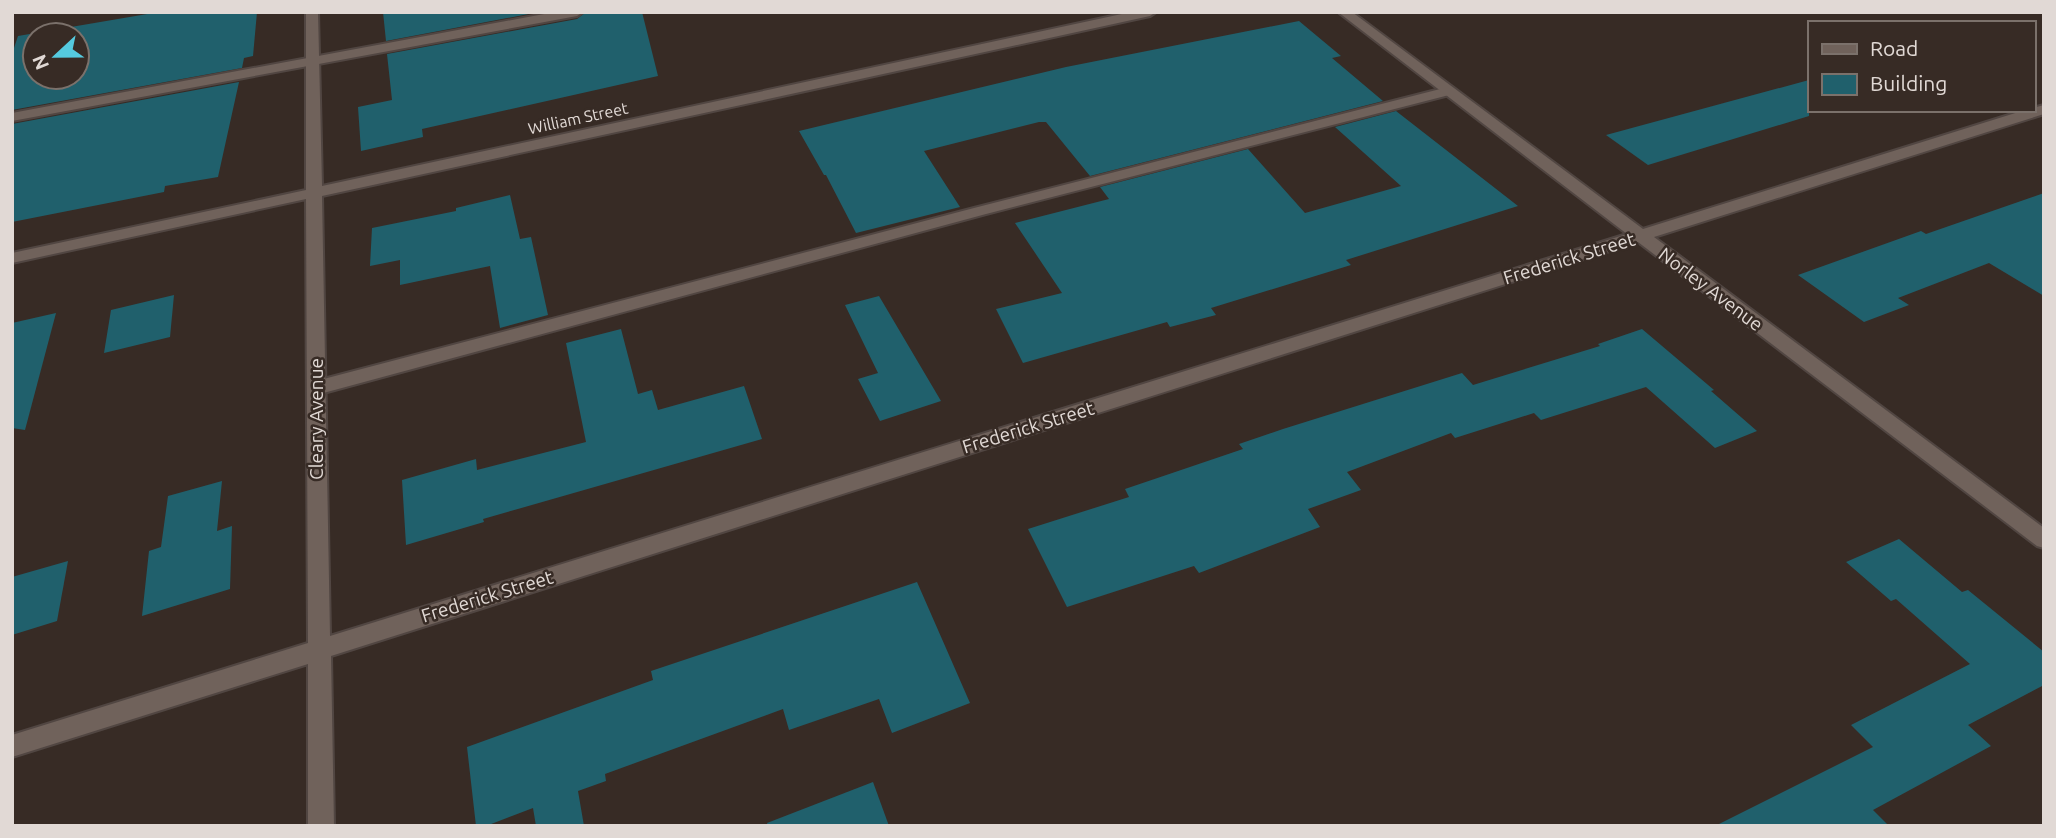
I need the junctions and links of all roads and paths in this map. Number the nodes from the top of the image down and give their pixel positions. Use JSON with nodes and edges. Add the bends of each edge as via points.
{"nodes":[{"id":1,"x":312,"y":12,"type":"edge"},
{"id":2,"x":577,"y":12,"type":"edge"},
{"id":3,"x":1150,"y":12,"type":"edge"},
{"id":4,"x":1344,"y":12,"type":"edge"},
{"id":5,"x":312,"y":61,"type":"junction"},
{"id":6,"x":1448,"y":91,"type":"junction"},
{"id":7,"x":2034,"y":112,"type":"edge"},
{"id":8,"x":12,"y":117,"type":"edge"},
{"id":9,"x":314,"y":193,"type":"junction"},
{"id":10,"x":1640,"y":236,"type":"junction"},
{"id":11,"x":12,"y":258,"type":"edge"},
{"id":12,"x":316,"y":387,"type":"junction"},
{"id":13,"x":2044,"y":540,"type":"edge"},
{"id":14,"x":318,"y":649,"type":"junction"},
{"id":15,"x":12,"y":746,"type":"edge"},
{"id":16,"x":321,"y":826,"type":"edge"}],
"edges":[{"from":1,"to":5,"type":"street","name":"Cleary Avenue"},
{"from":2,"to":5,"type":"street"},
{"from":3,"to":9,"type":"street","name":"William Street"},
{"from":4,"to":6,"type":"street","name":"Norley Avenue"},
{"from":5,"to":8,"type":"street"},
{"from":5,"to":9,"type":"street","name":"Cleary Avenue"},
{"from":6,"to":10,"type":"street","name":"Norley Avenue"},
{"from":6,"to":12,"type":"street"},
{"from":7,"to":10,"type":"street","name":"Frederick Street"},
{"from":9,"to":11,"type":"street","name":"William Street"},
{"from":9,"to":12,"type":"street","name":"Cleary Avenue"},
{"from":10,"to":13,"type":"street","name":"Norley Avenue"},
{"from":10,"to":14,"type":"street","name":"Frederick Street"},
{"from":12,"to":14,"type":"street","name":"Cleary Avenue"},
{"from":14,"to":15,"type":"street","name":"Frederick Street"},
{"from":14,"to":16,"type":"street","name":"Cleary Avenue"}]}
